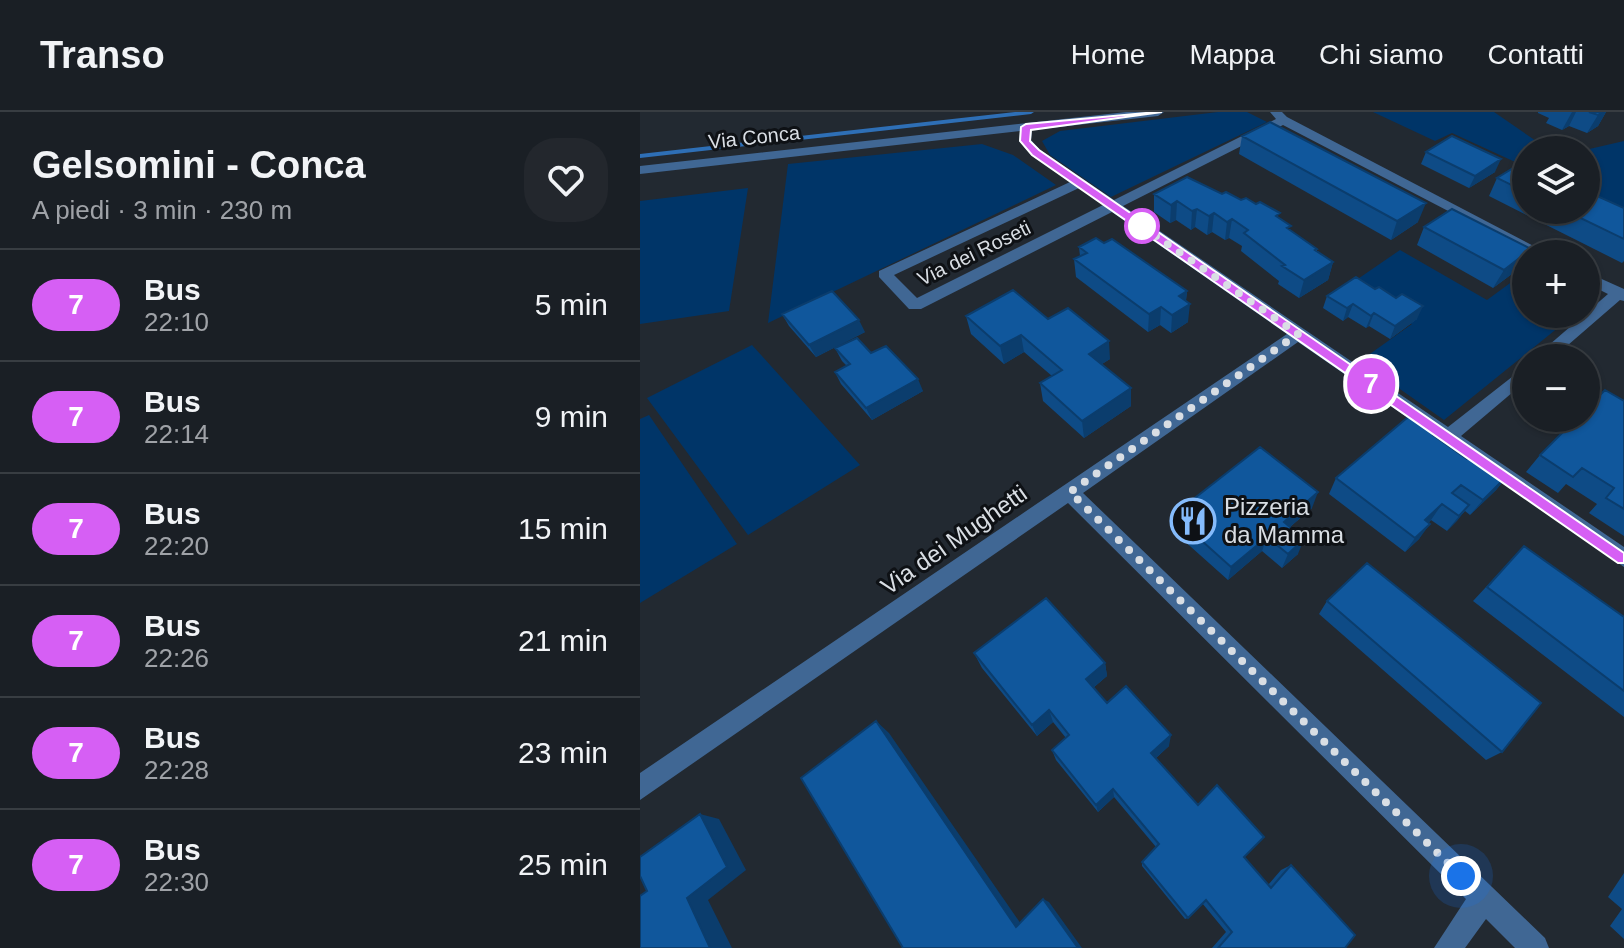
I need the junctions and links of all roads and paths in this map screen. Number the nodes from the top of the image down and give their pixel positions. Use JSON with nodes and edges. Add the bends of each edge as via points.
{"nodes":[{"id":1,"x":1158,"y":112,"type":"edge"},
{"id":2,"x":1280,"y":116,"type":"edge"},
{"id":3,"x":1026,"y":127,"type":"junction"},
{"id":4,"x":640,"y":170,"type":"edge"},
{"id":5,"x":1079,"y":183,"type":"junction"},
{"id":6,"x":1113,"y":206,"type":"junction"},
{"id":7,"x":1515,"y":240,"type":"edge"},
{"id":8,"x":1600,"y":284,"type":"edge"},
{"id":9,"x":1621,"y":295,"type":"edge"},
{"id":10,"x":1298,"y":334,"type":"junction"},
{"id":11,"x":1560,"y":344,"type":"edge"},
{"id":12,"x":1512,"y":384,"type":"edge"},
{"id":13,"x":1448,"y":437,"type":"junction"},
{"id":14,"x":1070,"y":492,"type":"junction"},
{"id":15,"x":1624,"y":558,"type":"edge"},
{"id":16,"x":640,"y":788,"type":"edge"},
{"id":17,"x":1484,"y":898,"type":"junction"},
{"id":18,"x":1448,"y":948,"type":"edge"},
{"id":19,"x":1535,"y":948,"type":"edge"}],
"edges":[{"from":1,"to":3,"type":"street","name":"Via Conca"},
{"from":2,"to":6,"type":"street","name":"Via dei Roseti"},
{"from":2,"to":7,"type":"street"},
{"from":3,"to":4,"type":"street","name":"Via Conca"},
{"from":3,"to":5,"type":"street","via":[[1029,146]]},
{"from":5,"to":6,"type":"street"},
{"from":5,"to":6,"type":"street","name":"Via dei Roseti","via":[[884,274],[915,305]]},
{"from":6,"to":10,"type":"street"},
{"from":8,"to":9,"type":"street"},
{"from":9,"to":11,"type":"street"},
{"from":10,"to":13,"type":"street"},
{"from":10,"to":14,"type":"street","name":"Via dei Mughetti"},
{"from":12,"to":13,"type":"street"},
{"from":13,"to":15,"type":"street"},
{"from":14,"to":16,"type":"street","name":"Via dei Mughetti"},
{"from":14,"to":17,"type":"street"},
{"from":17,"to":18,"type":"street"},
{"from":17,"to":19,"type":"street"}]}
